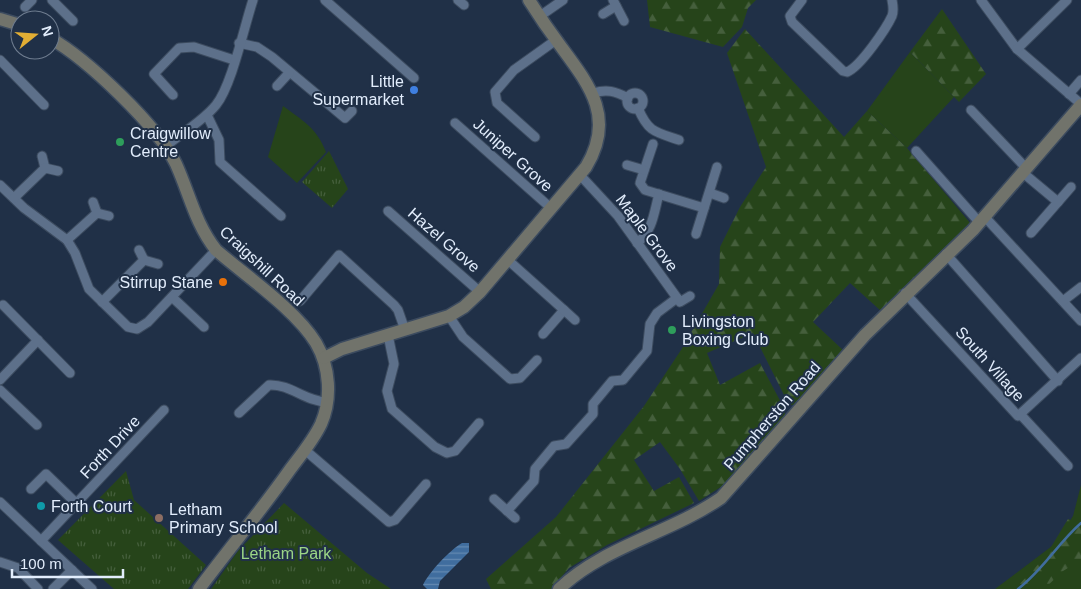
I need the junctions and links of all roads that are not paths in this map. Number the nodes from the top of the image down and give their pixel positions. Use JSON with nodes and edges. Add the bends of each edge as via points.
{"nodes":[{"id":1,"x":32,"y":0,"type":"edge"},
{"id":2,"x":52,"y":0,"type":"edge"},
{"id":3,"x":252,"y":0,"type":"edge"},
{"id":4,"x":325,"y":0,"type":"edge"},
{"id":5,"x":528,"y":0,"type":"edge"},
{"id":6,"x":563,"y":0,"type":"edge"},
{"id":7,"x":802,"y":0,"type":"edge"},
{"id":8,"x":892,"y":0,"type":"edge"},
{"id":9,"x":981,"y":0,"type":"edge"},
{"id":10,"x":1067,"y":0,"type":"edge"},
{"id":11,"x":615,"y":3,"type":"edge"},
{"id":12,"x":25,"y":7,"type":"dead end"},
{"id":13,"x":603,"y":14,"type":"dead end"},
{"id":14,"x":540,"y":16,"type":"junction"},
{"id":15,"x":73,"y":21,"type":"dead end"},
{"id":16,"x":624,"y":21,"type":"dead end"},
{"id":17,"x":556,"y":40,"type":"junction"},
{"id":18,"x":239,"y":43,"type":"junction"},
{"id":19,"x":60,"y":44,"type":"edge"},
{"id":20,"x":1017,"y":49,"type":"junction"},
{"id":21,"x":0,"y":60,"type":"edge"},
{"id":22,"x":234,"y":60,"type":"junction"},
{"id":23,"x":289,"y":73,"type":"junction"},
{"id":24,"x":414,"y":78,"type":"dead end"},
{"id":25,"x":1081,"y":80,"type":"edge"},
{"id":26,"x":277,"y":86,"type":"dead end"},
{"id":27,"x":593,"y":93,"type":"junction"},
{"id":28,"x":1069,"y":94,"type":"junction"},
{"id":29,"x":173,"y":95,"type":"dead end"},
{"id":30,"x":628,"y":98,"type":"junction"},
{"id":31,"x":44,"y":104,"type":"dead end"},
{"id":32,"x":1081,"y":104,"type":"edge"},
{"id":33,"x":638,"y":108,"type":"junction"},
{"id":34,"x":971,"y":110,"type":"dead end"},
{"id":35,"x":352,"y":111,"type":"dead end"},
{"id":36,"x":207,"y":115,"type":"junction"},
{"id":37,"x":455,"y":123,"type":"dead end"},
{"id":38,"x":535,"y":137,"type":"dead end"},
{"id":39,"x":679,"y":140,"type":"dead end"},
{"id":40,"x":652,"y":144,"type":"dead end"},
{"id":41,"x":166,"y":146,"type":"junction"},
{"id":42,"x":916,"y":151,"type":"dead end"},
{"id":43,"x":42,"y":156,"type":"dead end"},
{"id":44,"x":627,"y":165,"type":"dead end"},
{"id":45,"x":717,"y":167,"type":"dead end"},
{"id":46,"x":45,"y":168,"type":"junction"},
{"id":47,"x":644,"y":170,"type":"junction"},
{"id":48,"x":1024,"y":170,"type":"junction"},
{"id":49,"x":58,"y":171,"type":"dead end"},
{"id":50,"x":580,"y":176,"type":"junction"},
{"id":51,"x":0,"y":185,"type":"edge"},
{"id":52,"x":1071,"y":187,"type":"dead end"},
{"id":53,"x":710,"y":193,"type":"junction"},
{"id":54,"x":659,"y":194,"type":"junction"},
{"id":55,"x":14,"y":198,"type":"junction"},
{"id":56,"x":724,"y":198,"type":"dead end"},
{"id":57,"x":93,"y":202,"type":"dead end"},
{"id":58,"x":1058,"y":202,"type":"junction"},
{"id":59,"x":704,"y":208,"type":"junction"},
{"id":60,"x":552,"y":209,"type":"junction"},
{"id":61,"x":388,"y":211,"type":"dead end"},
{"id":62,"x":97,"y":213,"type":"junction"},
{"id":63,"x":108,"y":216,"type":"dead end"},
{"id":64,"x":281,"y":216,"type":"dead end"},
{"id":65,"x":982,"y":219,"type":"junction"},
{"id":66,"x":696,"y":234,"type":"dead end"},
{"id":67,"x":1031,"y":234,"type":"dead end"},
{"id":68,"x":67,"y":240,"type":"junction"},
{"id":69,"x":637,"y":243,"type":"junction"},
{"id":70,"x":139,"y":250,"type":"dead end"},
{"id":71,"x":216,"y":250,"type":"junction"},
{"id":72,"x":946,"y":254,"type":"junction"},
{"id":73,"x":510,"y":258,"type":"junction"},
{"id":74,"x":144,"y":260,"type":"junction"},
{"id":75,"x":158,"y":264,"type":"dead end"},
{"id":76,"x":1081,"y":287,"type":"edge"},
{"id":77,"x":480,"y":292,"type":"junction"},
{"id":78,"x":905,"y":293,"type":"junction"},
{"id":79,"x":690,"y":296,"type":"dead end"},
{"id":80,"x":172,"y":297,"type":"junction"},
{"id":81,"x":677,"y":298,"type":"junction"},
{"id":82,"x":300,"y":301,"type":"dead end"},
{"id":83,"x":1063,"y":301,"type":"junction"},
{"id":84,"x":102,"y":302,"type":"junction"},
{"id":85,"x":3,"y":305,"type":"dead end"},
{"id":86,"x":564,"y":310,"type":"junction"},
{"id":87,"x":449,"y":316,"type":"junction"},
{"id":88,"x":575,"y":320,"type":"dead end"},
{"id":89,"x":1081,"y":321,"type":"edge"},
{"id":90,"x":204,"y":327,"type":"dead end"},
{"id":91,"x":405,"y":330,"type":"junction"},
{"id":92,"x":543,"y":334,"type":"dead end"},
{"id":93,"x":388,"y":335,"type":"junction"},
{"id":94,"x":38,"y":340,"type":"junction"},
{"id":95,"x":324,"y":358,"type":"junction"},
{"id":96,"x":1081,"y":358,"type":"edge"},
{"id":97,"x":538,"y":360,"type":"dead end"},
{"id":98,"x":70,"y":373,"type":"dead end"},
{"id":99,"x":2,"y":375,"type":"edge"},
{"id":100,"x":1058,"y":381,"type":"junction"},
{"id":101,"x":0,"y":390,"type":"edge"},
{"id":102,"x":327,"y":402,"type":"junction"},
{"id":103,"x":164,"y":410,"type":"dead end"},
{"id":104,"x":239,"y":413,"type":"dead end"},
{"id":105,"x":1021,"y":415,"type":"junction"},
{"id":106,"x":479,"y":423,"type":"dead end"},
{"id":107,"x":37,"y":425,"type":"dead end"},
{"id":108,"x":305,"y":450,"type":"junction"},
{"id":109,"x":1068,"y":466,"type":"dead end"},
{"id":110,"x":426,"y":484,"type":"dead end"},
{"id":111,"x":31,"y":489,"type":"dead end"},
{"id":112,"x":494,"y":499,"type":"dead end"},
{"id":113,"x":0,"y":502,"type":"edge"},
{"id":114,"x":77,"y":504,"type":"junction"},
{"id":115,"x":507,"y":511,"type":"junction"},
{"id":116,"x":515,"y":518,"type":"dead end"},
{"id":117,"x":41,"y":541,"type":"junction"},
{"id":118,"x":0,"y":562,"type":"edge"},
{"id":119,"x":72,"y":570,"type":"junction"},
{"id":120,"x":38,"y":589,"type":"edge"},
{"id":121,"x":53,"y":589,"type":"edge"},
{"id":122,"x":92,"y":589,"type":"edge"},
{"id":123,"x":198,"y":589,"type":"edge"},
{"id":124,"x":559,"y":589,"type":"edge"}],
"edges":[{"from":1,"to":12,"type":"street"},
{"from":2,"to":15,"type":"street"},
{"from":3,"to":18,"type":"street"},
{"from":4,"to":24,"type":"street"},
{"from":5,"to":14,"type":"street"},
{"from":6,"to":14,"type":"street"},
{"from":7,"to":8,"type":"street","via":[[792,10],[792,22],[847,72],[855,68],[885,27],[893,14]]},
{"from":9,"to":20,"type":"street"},
{"from":10,"to":20,"type":"street"},
{"from":11,"to":13,"type":"street"},
{"from":11,"to":16,"type":"street"},
{"from":14,"to":17,"type":"street"},
{"from":17,"to":27,"type":"street"},
{"from":17,"to":38,"type":"street","via":[[514,70],[495,92],[497,103]]},
{"from":18,"to":22,"type":"street"},
{"from":18,"to":23,"type":"street","via":[[257,47]]},
{"from":19,"to":41,"type":"street","name":"Craigshill Road","via":[[93,70]]},
{"from":20,"to":28,"type":"street"},
{"from":21,"to":31,"type":"street"},
{"from":22,"to":29,"type":"street","via":[[194,47],[179,48],[154,74]]},
{"from":22,"to":36,"type":"street","via":[[224,91]]},
{"from":23,"to":26,"type":"street"},
{"from":23,"to":35,"type":"street","via":[[345,118]]},
{"from":25,"to":28,"type":"street"},
{"from":27,"to":30,"type":"street","via":[[605,90]]},
{"from":27,"to":50,"type":"street","via":[[600,129],[593,156]]},
{"from":28,"to":32,"type":"street"},
{"from":30,"to":33,"type":"street","via":[[630,107]]},
{"from":30,"to":33,"type":"street","via":[[633,93],[641,96],[643,103]]},
{"from":32,"to":48,"type":"street","name":"Pumpherston Road"},
{"from":33,"to":39,"type":"street","via":[[650,130]]},
{"from":34,"to":48,"type":"street"},
{"from":36,"to":41,"type":"street"},
{"from":36,"to":64,"type":"street","via":[[220,140],[220,162]]},
{"from":37,"to":60,"type":"street","name":"Juniper Grove"},
{"from":40,"to":47,"type":"street"},
{"from":41,"to":71,"type":"street","name":"Craigshill Road","via":[[197,221]]},
{"from":42,"to":65,"type":"street"},
{"from":43,"to":46,"type":"street"},
{"from":44,"to":47,"type":"street"},
{"from":45,"to":53,"type":"street"},
{"from":46,"to":49,"type":"street"},
{"from":46,"to":55,"type":"street"},
{"from":47,"to":54,"type":"street","via":[[641,186]]},
{"from":48,"to":58,"type":"street"},
{"from":48,"to":65,"type":"street","name":"Pumpherston Road"},
{"from":50,"to":60,"type":"street"},
{"from":50,"to":69,"type":"street","name":"Maple Grove","via":[[610,206]]},
{"from":51,"to":55,"type":"street"},
{"from":52,"to":58,"type":"street"},
{"from":53,"to":56,"type":"street"},
{"from":53,"to":59,"type":"street"},
{"from":54,"to":59,"type":"street"},
{"from":54,"to":69,"type":"street","via":[[650,228]]},
{"from":55,"to":68,"type":"street"},
{"from":57,"to":62,"type":"street"},
{"from":58,"to":67,"type":"street"},
{"from":59,"to":66,"type":"street"},
{"from":60,"to":73,"type":"street"},
{"from":61,"to":77,"type":"street","name":"Hazel Grove"},
{"from":62,"to":63,"type":"street"},
{"from":62,"to":68,"type":"street"},
{"from":65,"to":72,"type":"street","name":"Pumpherston Road"},
{"from":65,"to":83,"type":"street"},
{"from":68,"to":84,"type":"street","via":[[89,289]]},
{"from":69,"to":81,"type":"street","name":"Maple Grove"},
{"from":70,"to":74,"type":"street"},
{"from":71,"to":80,"type":"street"},
{"from":71,"to":95,"type":"street","name":"Craigshill Road","via":[[306,328]]},
{"from":72,"to":78,"type":"street","name":"Pumpherston Road"},
{"from":72,"to":100,"type":"street"},
{"from":73,"to":77,"type":"street"},
{"from":73,"to":86,"type":"street"},
{"from":74,"to":75,"type":"street"},
{"from":74,"to":84,"type":"street"},
{"from":76,"to":83,"type":"street"},
{"from":77,"to":87,"type":"street"},
{"from":78,"to":105,"type":"street","name":"South Village","via":[[1016,415]]},
{"from":78,"to":124,"type":"street","name":"Pumpherston Road","via":[[721,498],[702,512],[598,561]]},
{"from":79,"to":81,"type":"street","via":[[680,302]]},
{"from":80,"to":84,"type":"street","via":[[137,329],[128,327]]},
{"from":80,"to":90,"type":"street"},
{"from":81,"to":115,"type":"street","via":[[657,313],[650,324],[647,351],[623,380],[612,381],[593,404],[593,414],[566,444],[554,446],[535,469],[534,481]]},
{"from":82,"to":91,"type":"street","via":[[342,253],[394,305]]},
{"from":83,"to":89,"type":"street"},
{"from":85,"to":94,"type":"street"},
{"from":86,"to":88,"type":"street"},
{"from":86,"to":92,"type":"street"},
{"from":87,"to":91,"type":"street"},
{"from":87,"to":97,"type":"street","via":[[462,337],[510,379],[520,378]]},
{"from":91,"to":93,"type":"street"},
{"from":93,"to":95,"type":"street"},
{"from":93,"to":106,"type":"street","via":[[394,364],[387,391],[392,409],[435,447],[447,453],[455,451]]},
{"from":94,"to":98,"type":"street"},
{"from":94,"to":99,"type":"street"},
{"from":95,"to":102,"type":"street","via":[[328,377]]},
{"from":96,"to":100,"type":"street","name":"South Village"},
{"from":100,"to":105,"type":"street","name":"South Village"},
{"from":101,"to":107,"type":"street"},
{"from":102,"to":104,"type":"street","via":[[307,399],[283,385],[269,385]]},
{"from":102,"to":108,"type":"street","via":[[321,423]]},
{"from":103,"to":114,"type":"street","name":"Forth Drive"},
{"from":105,"to":109,"type":"street"},
{"from":108,"to":110,"type":"street","via":[[389,522],[395,520]]},
{"from":108,"to":123,"type":"street"},
{"from":111,"to":114,"type":"street","name":"Forth Drive","via":[[46,474]]},
{"from":112,"to":115,"type":"street"},
{"from":113,"to":117,"type":"street"},
{"from":114,"to":117,"type":"street","name":"Forth Drive"},
{"from":115,"to":116,"type":"street"},
{"from":117,"to":119,"type":"street"},
{"from":118,"to":120,"type":"street","via":[[18,568]]},
{"from":119,"to":121,"type":"street"},
{"from":119,"to":122,"type":"street"}]}
